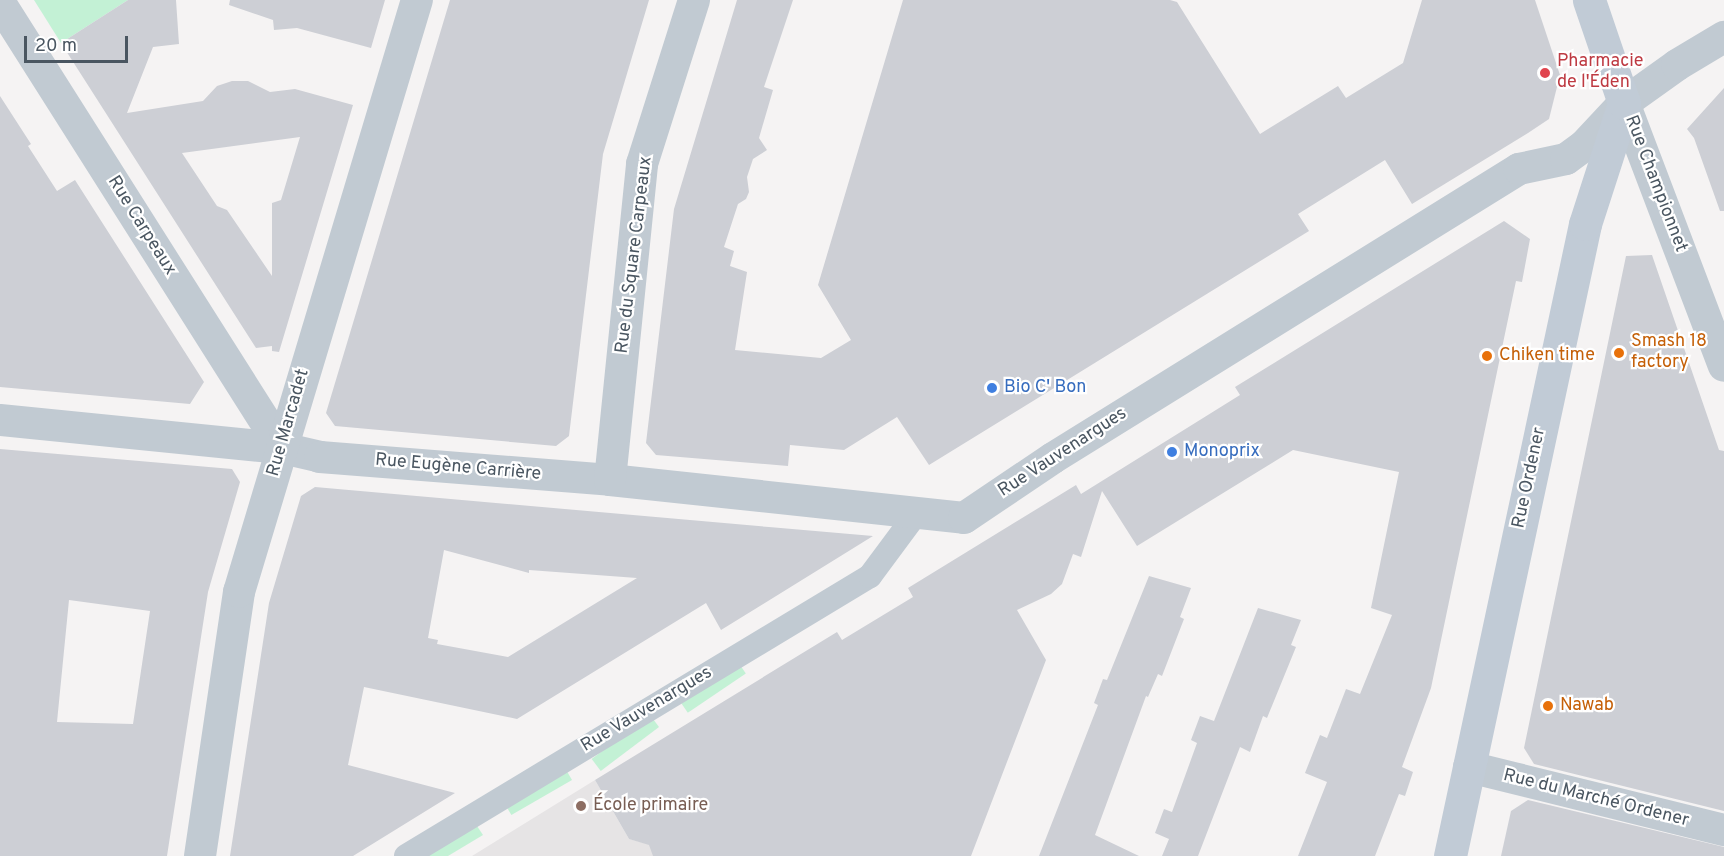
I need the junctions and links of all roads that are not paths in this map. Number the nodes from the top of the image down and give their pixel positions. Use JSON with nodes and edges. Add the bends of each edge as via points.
{"nodes":[{"id":1,"x":417,"y":0,"type":"edge"},
{"id":2,"x":694,"y":0,"type":"edge"},
{"id":3,"x":1589,"y":0,"type":"edge"},
{"id":4,"x":5,"y":12,"type":"edge"},
{"id":5,"x":1724,"y":38,"type":"edge"},
{"id":6,"x":1624,"y":103,"type":"junction"},
{"id":7,"x":1724,"y":366,"type":"edge"},
{"id":8,"x":0,"y":420,"type":"edge"},
{"id":9,"x":282,"y":448,"type":"junction"},
{"id":10,"x":610,"y":480,"type":"junction"},
{"id":11,"x":916,"y":514,"type":"junction"},
{"id":12,"x":1469,"y":767,"type":"junction"},
{"id":13,"x":1724,"y":830,"type":"edge"},
{"id":14,"x":200,"y":856,"type":"edge"},
{"id":15,"x":406,"y":856,"type":"edge"},
{"id":16,"x":1450,"y":856,"type":"edge"}],
"edges":[{"from":1,"to":9,"type":"street","name":"Rue Marcadet"},
{"from":2,"to":10,"type":"street","name":"Rue du Square Carpeaux","via":[[642,164]]},
{"from":3,"to":6,"type":"main road","name":"Rue Championnet"},
{"from":4,"to":9,"type":"street","name":"Rue Carpeaux"},
{"from":5,"to":6,"type":"street","name":"Rue Vauvenargues"},
{"from":6,"to":7,"type":"street","name":"Rue Championnet"},
{"from":6,"to":11,"type":"street","name":"Rue Vauvenargues","via":[[1584,146],[1566,159],[1520,169],[1053,458],[964,518]]},
{"from":6,"to":12,"type":"main road","name":"Rue Ordener","via":[[1585,224]]},
{"from":8,"to":9,"type":"street","name":"Rue Eugène Carrière"},
{"from":9,"to":10,"type":"street","name":"Rue Eugène Carrière","via":[[320,457]]},
{"from":9,"to":14,"type":"street","name":"Rue Marcadet","via":[[239,592]]},
{"from":10,"to":11,"type":"street","name":"Rue Eugène Carrière"},
{"from":11,"to":15,"type":"street","name":"Rue Vauvenargues","via":[[870,576]]},
{"from":12,"to":13,"type":"street","name":"Rue du Marché Ordener"},
{"from":12,"to":16,"type":"main road","name":"Rue Ordener"}]}
